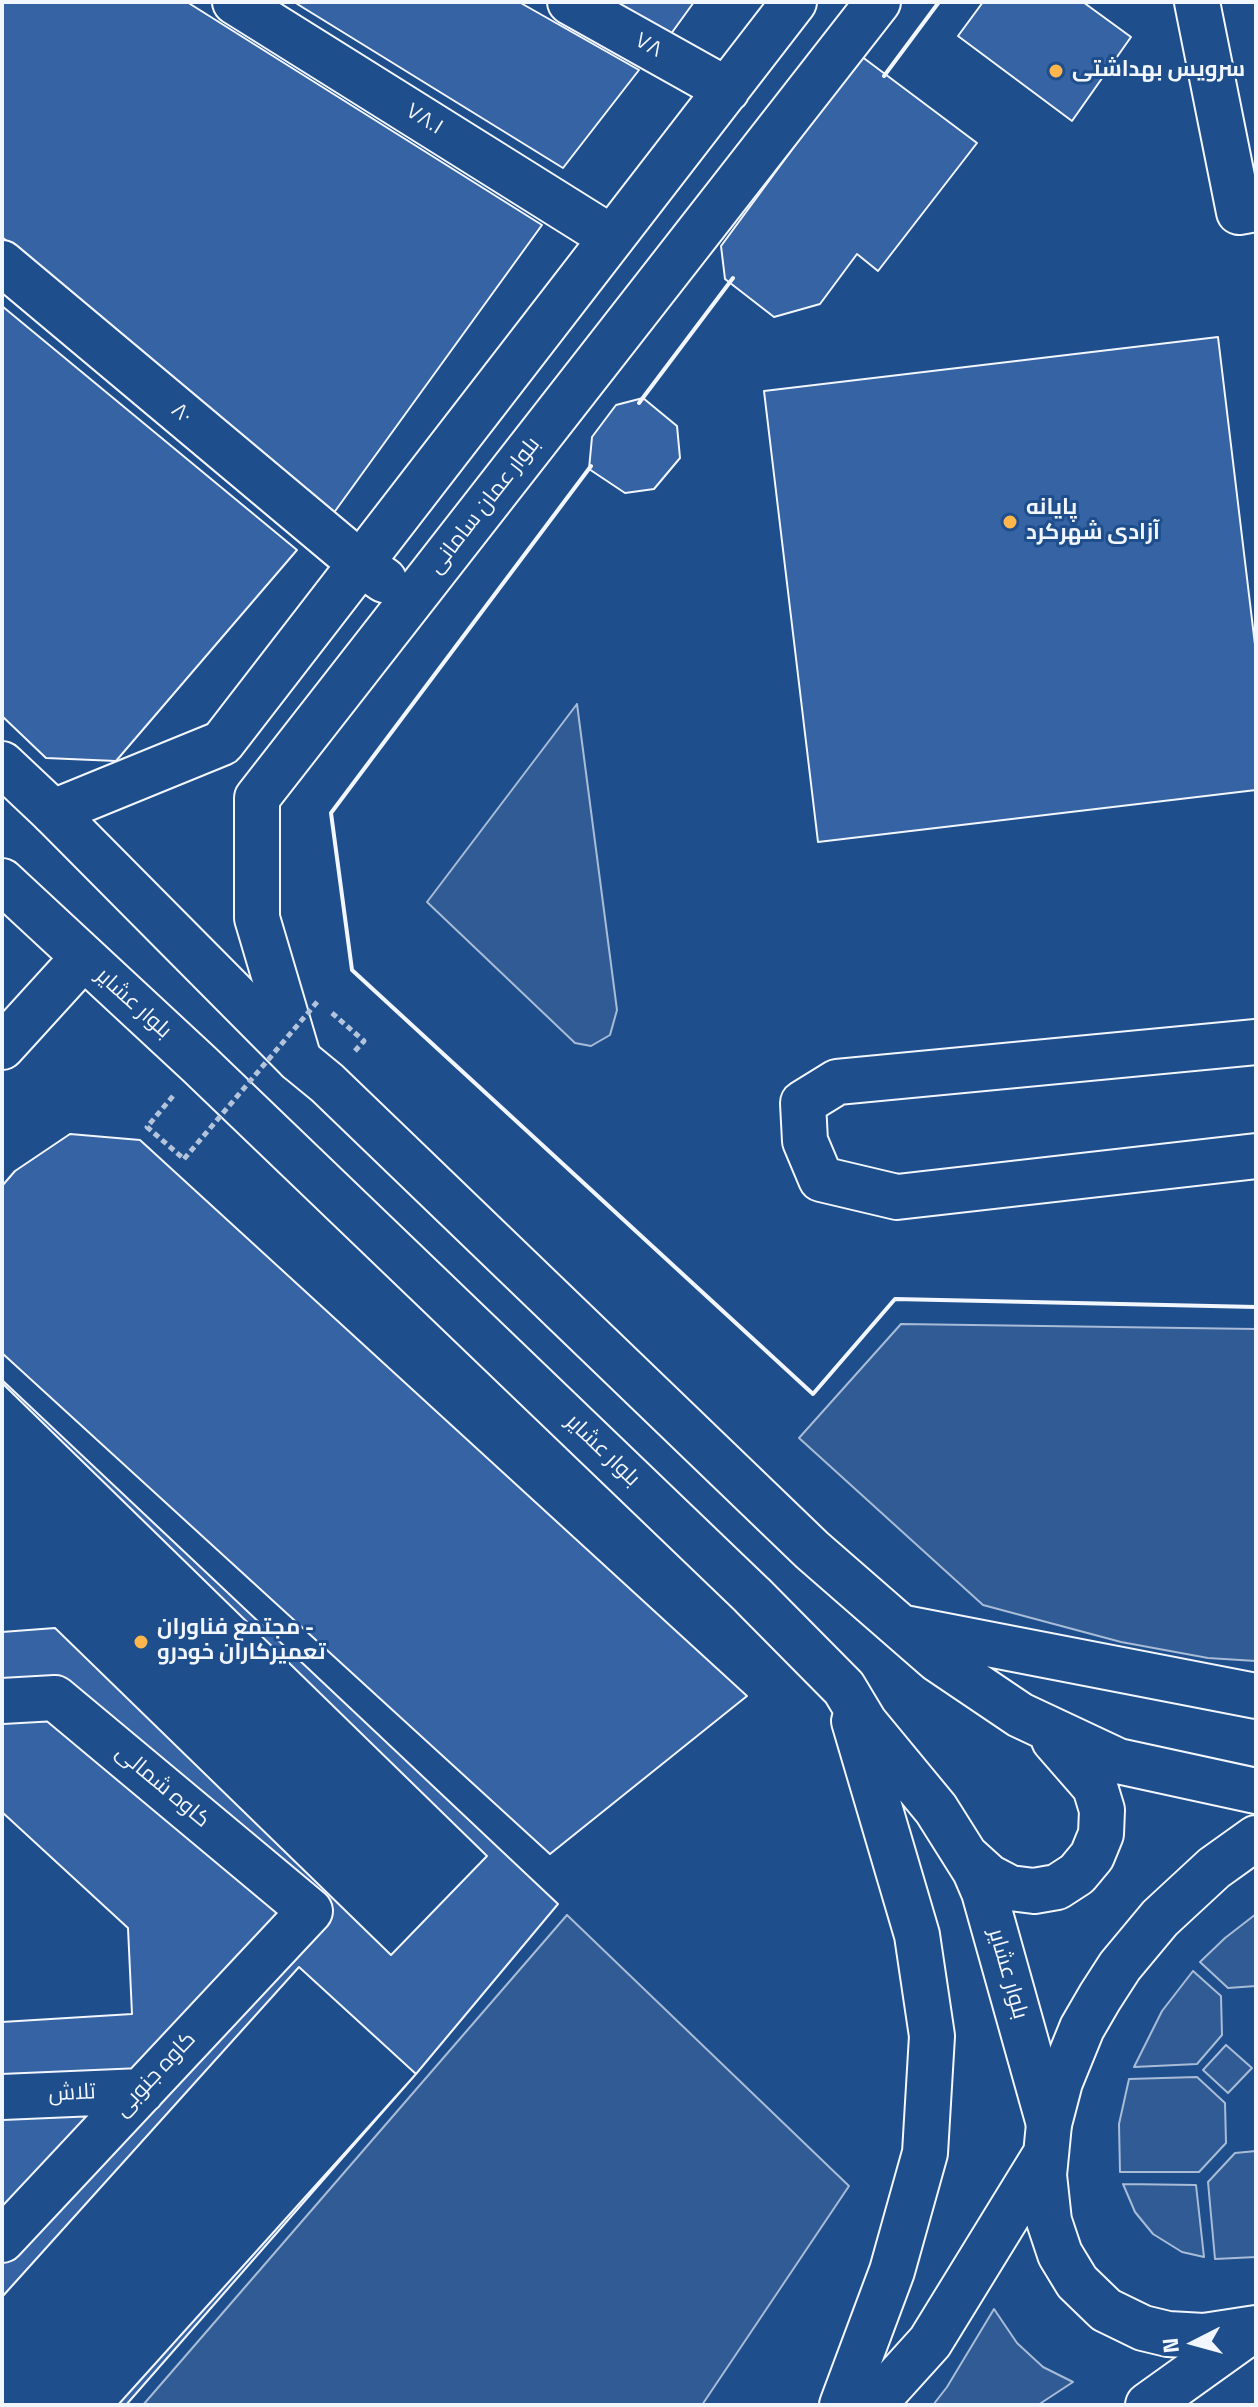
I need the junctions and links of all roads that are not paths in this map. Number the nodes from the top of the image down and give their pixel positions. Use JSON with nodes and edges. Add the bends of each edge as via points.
{"nodes":[{"id":1,"x":235,"y":2,"type":"edge"},
{"id":2,"x":570,"y":2,"type":"edge"},
{"id":3,"x":794,"y":2,"type":"edge"},
{"id":4,"x":878,"y":2,"type":"edge"},
{"id":5,"x":1197,"y":2,"type":"edge"},
{"id":6,"x":727,"y":90,"type":"junction"},
{"id":7,"x":1256,"y":209,"type":"edge"},
{"id":8,"x":612,"y":238,"type":"junction"},
{"id":9,"x":2,"y":263,"type":"edge"},
{"id":10,"x":361,"y":564,"type":"junction"},
{"id":11,"x":412,"y":599,"type":"junction"},
{"id":12,"x":2,"y":764,"type":"edge"},
{"id":13,"x":53,"y":812,"type":"junction"},
{"id":14,"x":2,"y":881,"type":"edge"},
{"id":15,"x":83,"y":958,"type":"junction"},
{"id":16,"x":1256,"y":1042,"type":"edge"},
{"id":17,"x":2,"y":1047,"type":"edge"},
{"id":18,"x":299,"y":1060,"type":"junction"},
{"id":19,"x":1256,"y":1156,"type":"edge"},
{"id":20,"x":900,"y":1627,"type":"junction"},
{"id":21,"x":844,"y":1688,"type":"junction"},
{"id":22,"x":1256,"y":1696,"type":"edge"},
{"id":23,"x":2,"y":1701,"type":"edge"},
{"id":24,"x":1042,"y":1727,"type":"junction"},
{"id":25,"x":1256,"y":1791,"type":"edge"},
{"id":26,"x":1256,"y":1838,"type":"edge"},
{"id":27,"x":968,"y":1858,"type":"junction"},
{"id":28,"x":310,"y":1911,"type":"joint"},
{"id":29,"x":142,"y":2091,"type":"junction"},
{"id":30,"x":2,"y":2097,"type":"edge"},
{"id":31,"x":1047,"y":2140,"type":"junction"},
{"id":32,"x":2,"y":2240,"type":"edge"},
{"id":33,"x":1254,"y":2329,"type":"edge"},
{"id":34,"x":1159,"y":2401,"type":"edge"},
{"id":35,"x":842,"y":2405,"type":"edge"},
{"id":36,"x":873,"y":2405,"type":"edge"}],
"edges":[{"from":1,"to":8,"type":"main road","name":"۷۸.۱"},
{"from":2,"to":6,"type":"main road","name":"۷۸"},
{"from":3,"to":6,"type":"main road"},
{"from":4,"to":11,"type":"main road","name":"بلوار عمان سامانی"},
{"from":5,"to":7,"type":"main road","via":[[1239,212]]},
{"from":6,"to":8,"type":"main road"},
{"from":8,"to":10,"type":"main road"},
{"from":9,"to":10,"type":"main road","name":"۸۰"},
{"from":10,"to":11,"type":"main road","name":"۸۰"},
{"from":10,"to":13,"type":"main road","via":[[222,743]]},
{"from":11,"to":18,"type":"main road","name":"بلوار عمان سامانی","via":[[257,798],[257,918]]},
{"from":12,"to":13,"type":"main road"},
{"from":13,"to":18,"type":"main road"},
{"from":14,"to":15,"type":"main road","name":"بلوار عشایر"},
{"from":15,"to":17,"type":"main road"},
{"from":15,"to":21,"type":"main road","name":"بلوار عشایر"},
{"from":16,"to":19,"type":"main road","via":[[837,1082],[803,1103],[805,1141],[821,1179],[897,1197]]},
{"from":18,"to":20,"type":"main road","via":[[812,1550]]},
{"from":20,"to":22,"type":"main road"},
{"from":20,"to":24,"type":"main road","via":[[937,1659]]},
{"from":21,"to":27,"type":"main road","name":"بلوار عشایر"},
{"from":21,"to":35,"type":"main road","via":[[917,1935],[932,2036],[925,2153],[892,2271]]},
{"from":23,"to":28,"type":"main road","name":"کاوه شمالی","via":[[55,1698]]},
{"from":24,"to":25,"type":"main road","via":[[1118,1761]]},
{"from":24,"to":27,"type":"main road","via":[[1095,1787],[1102,1810],[1101,1834],[1092,1856],[1057,1887],[1034,1891],[1010,1888]]},
{"from":26,"to":31,"type":"main road","via":[[1186,1892],[1120,1966],[1072,2049]]},
{"from":27,"to":31,"type":"main road","name":"بلوار عشایر","via":[[984,1892]]},
{"from":28,"to":29,"type":"main road","name":"کاوه جنوبی"},
{"from":29,"to":30,"type":"main road","name":"تلاش"},
{"from":29,"to":32,"type":"main road","name":"کاوه جنوبی"},
{"from":31,"to":33,"type":"main road","via":[[1047,2213],[1060,2254],[1100,2305],[1127,2322],[1168,2334],[1204,2336]]},
{"from":31,"to":36,"type":"main road","via":[[930,2342]]},
{"from":33,"to":34,"type":"main road"}]}
